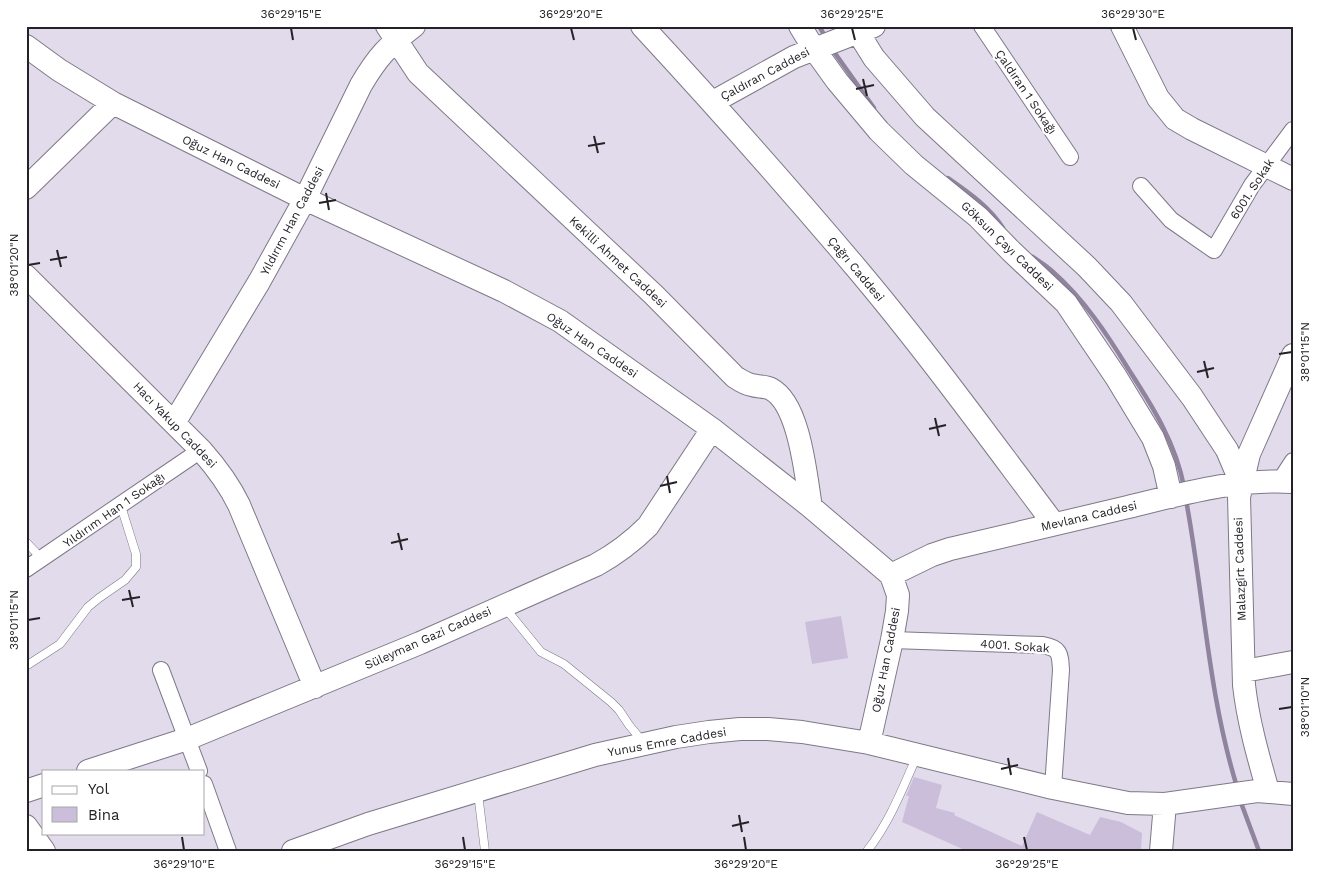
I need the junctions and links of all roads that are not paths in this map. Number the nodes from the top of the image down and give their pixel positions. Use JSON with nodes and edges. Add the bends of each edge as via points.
{"nodes":[{"id":1,"x":414,"y":26,"type":"edge"},
{"id":2,"x":642,"y":26,"type":"edge"},
{"id":3,"x":800,"y":26,"type":"edge"},
{"id":4,"x":982,"y":26,"type":"edge"},
{"id":5,"x":1122,"y":26,"type":"edge"},
{"id":6,"x":858,"y":30,"type":"edge"},
{"id":7,"x":391,"y":33,"type":"edge"},
{"id":8,"x":26,"y":46,"type":"edge"},
{"id":9,"x":817,"y":47,"type":"junction"},
{"id":10,"x":713,"y":102,"type":"junction"},
{"id":11,"x":113,"y":104,"type":"junction"},
{"id":12,"x":1293,"y":130,"type":"edge"},
{"id":13,"x":1070,"y":157,"type":"dead end"},
{"id":14,"x":1266,"y":165,"type":"junction"},
{"id":15,"x":1293,"y":178,"type":"edge"},
{"id":16,"x":1141,"y":186,"type":"dead end"},
{"id":17,"x":26,"y":188,"type":"edge"},
{"id":18,"x":305,"y":199,"type":"junction"},
{"id":19,"x":26,"y":276,"type":"edge"},
{"id":20,"x":1293,"y":355,"type":"edge"},
{"id":21,"x":174,"y":423,"type":"junction"},
{"id":22,"x":712,"y":429,"type":"junction"},
{"id":23,"x":202,"y":450,"type":"junction"},
{"id":24,"x":1293,"y":461,"type":"edge"},
{"id":25,"x":1286,"y":482,"type":"edge"},
{"id":26,"x":1231,"y":485,"type":"junction"},
{"id":27,"x":1175,"y":496,"type":"junction"},
{"id":28,"x":121,"y":506,"type":"junction"},
{"id":29,"x":811,"y":507,"type":"junction"},
{"id":30,"x":1054,"y":524,"type":"junction"},
{"id":31,"x":26,"y":542,"type":"edge"},
{"id":32,"x":42,"y":560,"type":"junction"},
{"id":33,"x":26,"y":570,"type":"edge"},
{"id":34,"x":891,"y":575,"type":"junction"},
{"id":35,"x":503,"y":605,"type":"junction"},
{"id":36,"x":892,"y":640,"type":"junction"},
{"id":37,"x":1293,"y":662,"type":"edge"},
{"id":38,"x":26,"y":666,"type":"edge"},
{"id":39,"x":161,"y":670,"type":"dead end"},
{"id":40,"x":1244,"y":671,"type":"junction"},
{"id":41,"x":315,"y":687,"type":"junction"},
{"id":42,"x":187,"y":739,"type":"junction"},
{"id":43,"x":644,"y":743,"type":"junction"},
{"id":44,"x":869,"y":743,"type":"junction"},
{"id":45,"x":917,"y":756,"type":"junction"},
{"id":46,"x":91,"y":770,"type":"edge"},
{"id":47,"x":199,"y":770,"type":"edge"},
{"id":48,"x":42,"y":786,"type":"edge"},
{"id":49,"x":205,"y":787,"type":"edge"},
{"id":50,"x":1053,"y":788,"type":"junction"},
{"id":51,"x":478,"y":790,"type":"junction"},
{"id":52,"x":26,"y":791,"type":"edge"},
{"id":53,"x":1262,"y":791,"type":"junction"},
{"id":54,"x":1293,"y":794,"type":"edge"},
{"id":55,"x":1164,"y":804,"type":"junction"},
{"id":56,"x":26,"y":826,"type":"edge"},
{"id":57,"x":44,"y":851,"type":"edge"},
{"id":58,"x":228,"y":851,"type":"edge"},
{"id":59,"x":293,"y":851,"type":"edge"},
{"id":60,"x":485,"y":851,"type":"edge"},
{"id":61,"x":868,"y":851,"type":"edge"},
{"id":62,"x":1160,"y":851,"type":"edge"}],
"edges":[{"from":1,"to":7,"type":"street","name":"Yıldırım Han Caddesi"},
{"from":2,"to":10,"type":"street","name":"Çağrı Caddesi"},
{"from":3,"to":9,"type":"street","name":"Göksun Çayı Caddesi"},
{"from":4,"to":13,"type":"street","name":"Çaldıran 1 Sokağı"},
{"from":5,"to":14,"type":"street","via":[[1158,98],[1175,118]]},
{"from":6,"to":9,"type":"street","name":"Çaldıran Caddesi"},
{"from":6,"to":26,"type":"street","via":[[890,78],[925,117],[1087,267],[1121,304],[1192,397],[1226,450]]},
{"from":7,"to":18,"type":"street","name":"Yıldırım Han Caddesi","via":[[361,85]]},
{"from":7,"to":29,"type":"street","name":"Kekilli Ahmet Caddesi","via":[[418,73],[654,295],[735,377],[779,395],[797,428]]},
{"from":8,"to":11,"type":"street","name":"Oğuz Han Caddesi"},
{"from":9,"to":10,"type":"street","name":"Çaldıran Caddesi"},
{"from":9,"to":27,"type":"street","name":"Göksun Çayı Caddesi","via":[[837,81],[879,131],[914,165],[978,216],[1066,303],[1140,415]]},
{"from":10,"to":30,"type":"street","name":"Çağrı Caddesi","via":[[859,271]]},
{"from":11,"to":17,"type":"street"},
{"from":11,"to":18,"type":"street","name":"Oğuz Han Caddesi"},
{"from":12,"to":14,"type":"street","name":"6001. Sokak"},
{"from":14,"to":15,"type":"street"},
{"from":14,"to":16,"type":"street","name":"6001. Sokak","via":[[1214,250],[1171,220]]},
{"from":18,"to":21,"type":"street","name":"Yıldırım Han Caddesi"},
{"from":18,"to":22,"type":"street","name":"Oğuz Han Caddesi","via":[[560,321]]},
{"from":19,"to":21,"type":"street","name":"Hacı Yakup Caddesi"},
{"from":20,"to":26,"type":"street","name":"Malazgirt Caddesi","via":[[1249,454]]},
{"from":21,"to":23,"type":"street","name":"Hacı Yakup Caddesi"},
{"from":22,"to":29,"type":"street","name":"Oğuz Han Caddesi"},
{"from":22,"to":35,"type":"street","name":"Süleyman Gazi Caddesi","via":[[648,526],[635,540],[596,565]]},
{"from":23,"to":28,"type":"street","name":"Yıldırım Han 1 Sokağı"},
{"from":23,"to":41,"type":"street","name":"Hacı Yakup Caddesi","via":[[231,488]]},
{"from":24,"to":25,"type":"street"},
{"from":25,"to":26,"type":"street","name":"Mevlana Caddesi"},
{"from":26,"to":27,"type":"street","name":"Mevlana Caddesi"},
{"from":26,"to":40,"type":"street","name":"Malazgirt Caddesi","via":[[1239,498]]},
{"from":27,"to":30,"type":"street","name":"Mevlana Caddesi"},
{"from":28,"to":32,"type":"street","name":"Yıldırım Han 1 Sokağı"},
{"from":28,"to":38,"type":"lane","via":[[136,554],[136,568],[88,608],[60,644]]},
{"from":29,"to":34,"type":"street","name":"Oğuz Han Caddesi"},
{"from":30,"to":34,"type":"street","name":"Mevlana Caddesi","via":[[932,555]]},
{"from":31,"to":32,"type":"lane"},
{"from":32,"to":33,"type":"street","name":"Yıldırım Han 1 Sokağı"},
{"from":34,"to":36,"type":"street","name":"Oğuz Han Caddesi","via":[[898,595]]},
{"from":35,"to":41,"type":"street","name":"Süleyman Gazi Caddesi"},
{"from":35,"to":43,"type":"lane","via":[[541,652],[564,664],[611,702]]},
{"from":36,"to":44,"type":"street","name":"Oğuz Han Caddesi"},
{"from":36,"to":50,"type":"street","name":"4001. Sokak","via":[[1042,645],[1058,651],[1061,670]]},
{"from":37,"to":40,"type":"street"},
{"from":39,"to":42,"type":"street"},
{"from":40,"to":53,"type":"street","name":"Malazgirt Caddesi","via":[[1247,712]]},
{"from":41,"to":42,"type":"street","name":"Süleyman Gazi Caddesi"},
{"from":42,"to":46,"type":"street","name":"Süleyman Gazi Caddesi"},
{"from":42,"to":47,"type":"street"},
{"from":43,"to":44,"type":"street","name":"Yunus Emre Caddesi","via":[[709,732],[768,729]]},
{"from":43,"to":51,"type":"street","name":"Yunus Emre Caddesi"},
{"from":44,"to":45,"type":"street","name":"Yunus Emre Caddesi"},
{"from":45,"to":50,"type":"street","name":"Yunus Emre Caddesi"},
{"from":45,"to":61,"type":"lane","via":[[887,822]]},
{"from":48,"to":52,"type":"street"},
{"from":49,"to":58,"type":"street"},
{"from":50,"to":55,"type":"street","name":"Yunus Emre Caddesi","via":[[1118,802]]},
{"from":51,"to":59,"type":"street","name":"Yunus Emre Caddesi"},
{"from":51,"to":60,"type":"lane"},
{"from":53,"to":54,"type":"street","name":"Yunus Emre Caddesi"},
{"from":53,"to":55,"type":"street","name":"Yunus Emre Caddesi"},
{"from":55,"to":62,"type":"street"},
{"from":56,"to":57,"type":"street"}]}
